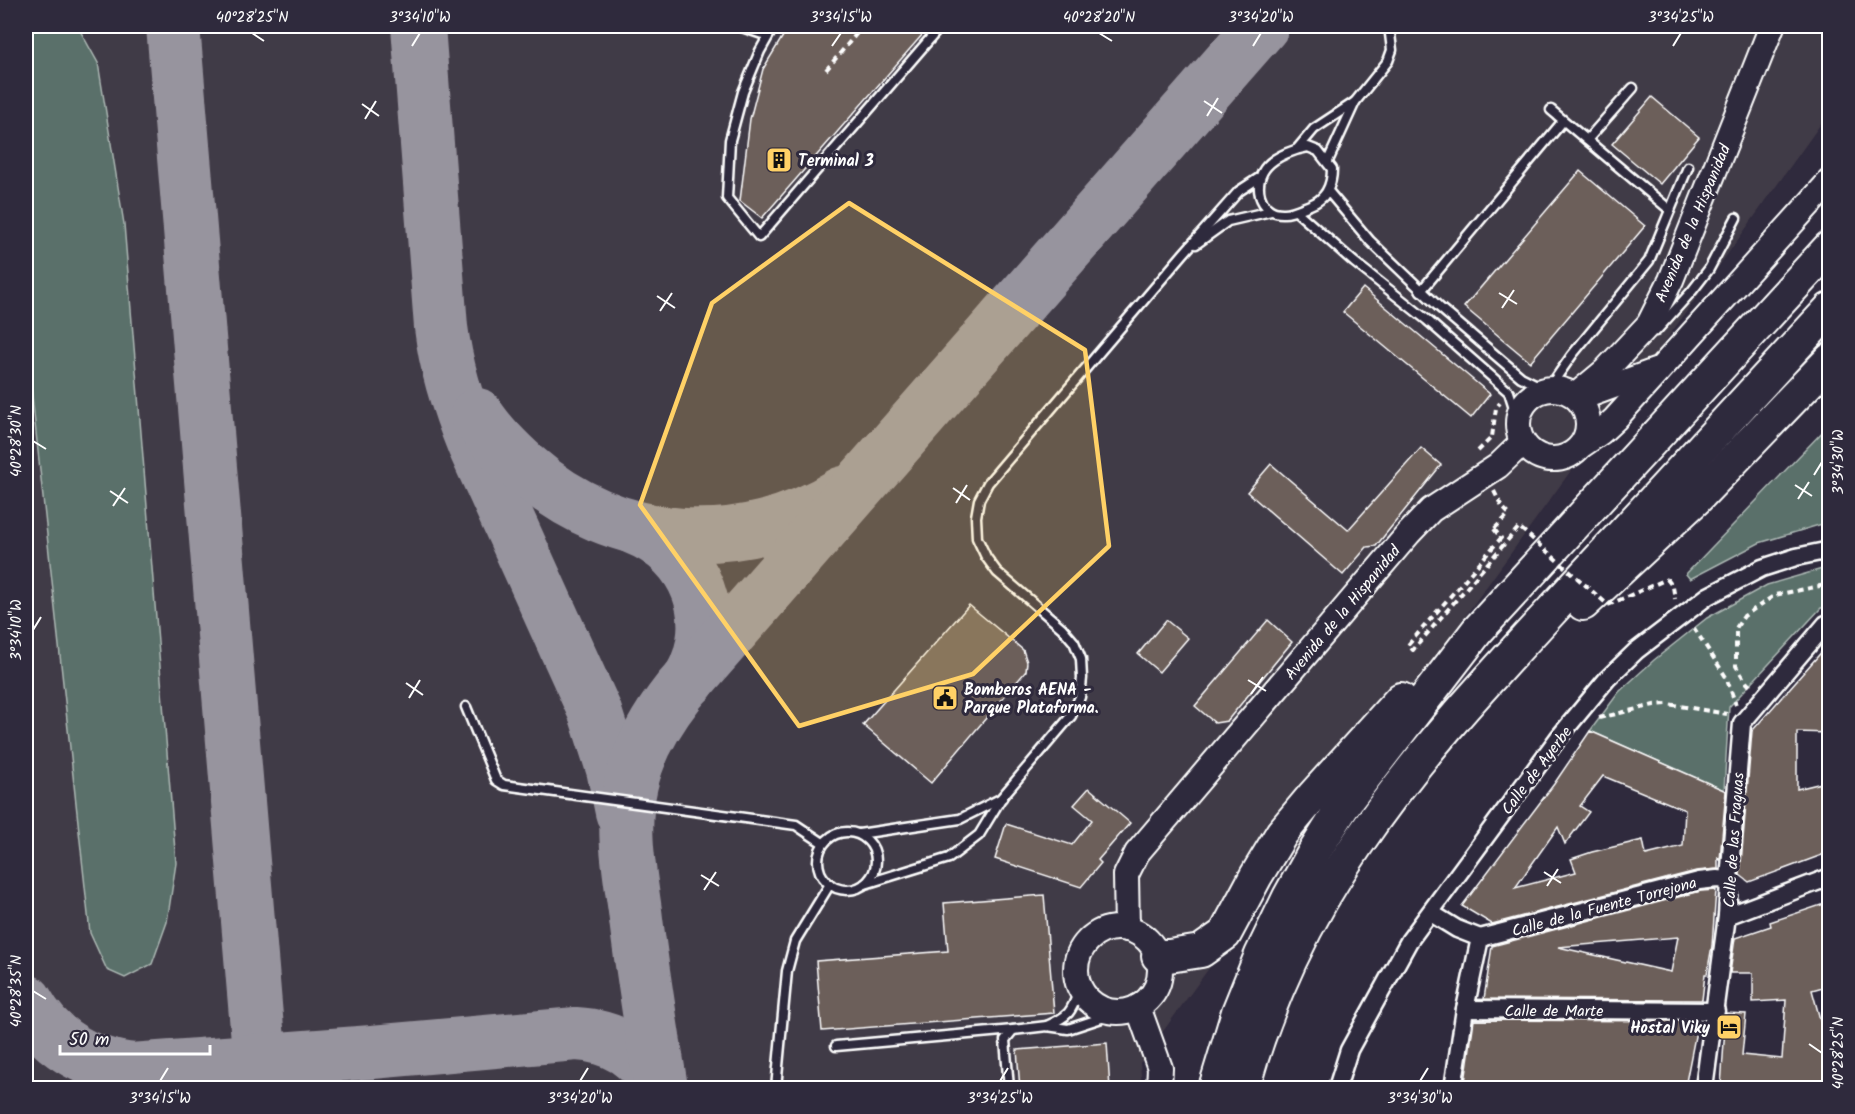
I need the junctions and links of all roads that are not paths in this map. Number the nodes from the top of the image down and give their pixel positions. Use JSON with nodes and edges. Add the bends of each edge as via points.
{"nodes":[{"id":1,"x":689,"y":26,"type":"edge"},
{"id":2,"x":717,"y":26,"type":"edge"},
{"id":3,"x":740,"y":26,"type":"edge"},
{"id":4,"x":774,"y":26,"type":"edge"},
{"id":5,"x":941,"y":26,"type":"edge"},
{"id":6,"x":1389,"y":26,"type":"edge"},
{"id":7,"x":1772,"y":26,"type":"edge"},
{"id":8,"x":768,"y":36,"type":"junction"},
{"id":9,"x":1633,"y":88,"type":"dead end"},
{"id":10,"x":1355,"y":102,"type":"junction"},
{"id":11,"x":1551,"y":110,"type":"dead end"},
{"id":12,"x":1563,"y":121,"type":"junction"},
{"id":13,"x":1587,"y":140,"type":"junction"},
{"id":14,"x":1298,"y":148,"type":"junction"},
{"id":15,"x":1328,"y":161,"type":"junction"},
{"id":16,"x":1688,"y":167,"type":"dead end"},
{"id":17,"x":1259,"y":178,"type":"junction"},
{"id":18,"x":1830,"y":181,"type":"edge"},
{"id":19,"x":1328,"y":191,"type":"junction"},
{"id":20,"x":1670,"y":210,"type":"junction"},
{"id":21,"x":1271,"y":211,"type":"junction"},
{"id":22,"x":1296,"y":211,"type":"junction"},
{"id":23,"x":1736,"y":218,"type":"dead end"},
{"id":24,"x":1830,"y":247,"type":"edge"},
{"id":25,"x":1184,"y":253,"type":"junction"},
{"id":26,"x":1421,"y":291,"type":"junction"},
{"id":27,"x":1830,"y":309,"type":"edge"},
{"id":28,"x":1653,"y":335,"type":"dead end"},
{"id":29,"x":1830,"y":360,"type":"edge"},
{"id":30,"x":1658,"y":370,"type":"junction"},
{"id":31,"x":1547,"y":389,"type":"junction"},
{"id":32,"x":1614,"y":396,"type":"junction"},
{"id":33,"x":1576,"y":397,"type":"junction"},
{"id":34,"x":1520,"y":431,"type":"junction"},
{"id":35,"x":1582,"y":445,"type":"junction"},
{"id":36,"x":1830,"y":550,"type":"edge"},
{"id":37,"x":1830,"y":624,"type":"edge"},
{"id":38,"x":1477,"y":631,"type":"junction"},
{"id":39,"x":1512,"y":654,"type":"junction"},
{"id":40,"x":466,"y":707,"type":"dead end"},
{"id":41,"x":1002,"y":798,"type":"junction"},
{"id":42,"x":859,"y":834,"type":"junction"},
{"id":43,"x":824,"y":843,"type":"junction"},
{"id":44,"x":1830,"y":877,"type":"edge"},
{"id":45,"x":1729,"y":880,"type":"junction"},
{"id":46,"x":830,"y":884,"type":"junction"},
{"id":47,"x":865,"y":884,"type":"junction"},
{"id":48,"x":1431,"y":913,"type":"junction"},
{"id":49,"x":1727,"y":916,"type":"junction"},
{"id":50,"x":1127,"y":929,"type":"junction"},
{"id":51,"x":1480,"y":938,"type":"junction"},
{"id":52,"x":1158,"y":956,"type":"junction"},
{"id":53,"x":1080,"y":988,"type":"junction"},
{"id":54,"x":1129,"y":1009,"type":"junction"},
{"id":55,"x":1465,"y":1010,"type":"junction"},
{"id":56,"x":1716,"y":1011,"type":"junction"},
{"id":57,"x":1047,"y":1026,"type":"junction"},
{"id":58,"x":1013,"y":1030,"type":"junction"},
{"id":59,"x":836,"y":1046,"type":"dead end"},
{"id":60,"x":776,"y":1089,"type":"edge"},
{"id":61,"x":1009,"y":1089,"type":"edge"},
{"id":62,"x":1159,"y":1089,"type":"edge"},
{"id":63,"x":1215,"y":1089,"type":"edge"},
{"id":64,"x":1244,"y":1089,"type":"edge"},
{"id":65,"x":1337,"y":1089,"type":"edge"},
{"id":66,"x":1454,"y":1089,"type":"edge"},
{"id":67,"x":1704,"y":1089,"type":"edge"}],
"edges":[{"from":1,"to":2,"type":"lane"},
{"from":3,"to":8,"type":"lane"},
{"from":4,"to":8,"type":"lane"},
{"from":5,"to":8,"type":"lane","via":[[759,237],[727,198],[730,140],[743,92]]},
{"from":6,"to":10,"type":"lane","via":[[1392,50],[1388,61]]},
{"from":7,"to":32,"type":"street","name":"Avenida de la Hispanidad","via":[[1671,280]]},
{"from":9,"to":13,"type":"lane"},
{"from":10,"to":14,"type":"lane","via":[[1314,129]]},
{"from":10,"to":15,"type":"lane"},
{"from":11,"to":12,"type":"lane"},
{"from":12,"to":13,"type":"lane"},
{"from":12,"to":26,"type":"lane"},
{"from":13,"to":20,"type":"lane"},
{"from":14,"to":15,"type":"lane","via":[[1318,151]]},
{"from":14,"to":17,"type":"lane","via":[[1268,165]]},
{"from":15,"to":19,"type":"lane","via":[[1332,179]]},
{"from":16,"to":20,"type":"lane"},
{"from":17,"to":21,"type":"lane","via":[[1261,201]]},
{"from":17,"to":25,"type":"lane","via":[[1239,191]]},
{"from":18,"to":30,"type":"street","name":"Avenida de la Hispanidad"},
{"from":19,"to":22,"type":"lane","via":[[1316,203]]},
{"from":19,"to":26,"type":"lane","via":[[1370,241]]},
{"from":20,"to":31,"type":"lane","via":[[1649,261]]},
{"from":21,"to":22,"type":"lane"},
{"from":21,"to":25,"type":"lane","via":[[1228,221]]},
{"from":22,"to":34,"type":"lane","via":[[1509,392]]},
{"from":23,"to":28,"type":"lane","via":[[1709,269]]},
{"from":24,"to":38,"type":"highway"},
{"from":25,"to":41,"type":"lane","via":[[988,483],[979,500],[977,538],[986,557],[997,572],[1062,628],[1081,659],[1080,697],[1071,717]]},
{"from":26,"to":31,"type":"lane","via":[[1521,377]]},
{"from":27,"to":39,"type":"highway"},
{"from":29,"to":39,"type":"highway","via":[[1696,498],[1562,624]]},
{"from":30,"to":32,"type":"street","name":"Avenida de la Hispanidad"},
{"from":30,"to":32,"type":"street","name":"Avenida de la Hispanidad"},
{"from":31,"to":33,"type":"street","via":[[1564,390]]},
{"from":31,"to":34,"type":"street","via":[[1526,400],[1520,410]]},
{"from":32,"to":33,"type":"street","name":"Avenida de la Hispanidad"},
{"from":32,"to":35,"type":"street","name":"Avenida de la Hispanidad","via":[[1601,432]]},
{"from":33,"to":35,"type":"street","via":[[1588,421]]},
{"from":34,"to":35,"type":"street","via":[[1532,452],[1545,458],[1559,459]]},
{"from":34,"to":50,"type":"street","name":"Avenida de la Hispanidad","via":[[1498,466],[1431,510],[1409,533],[1137,853],[1126,875]]},
{"from":36,"to":48,"type":"street","name":"Calle de Ayerbe","via":[[1762,568],[1708,596],[1636,651],[1559,737]]},
{"from":37,"to":45,"type":"street","name":"Calle de las Fraguas","via":[[1737,716]]},
{"from":38,"to":52,"type":"highway","via":[[1433,665],[1282,833],[1225,934],[1201,951]]},
{"from":38,"to":63,"type":"highway","via":[[1347,800],[1313,854],[1261,955],[1238,1012]]},
{"from":39,"to":64,"type":"highway","via":[[1440,734],[1356,844],[1287,969]]},
{"from":40,"to":43,"type":"lane","via":[[496,780],[504,785],[796,825]]},
{"from":41,"to":42,"type":"lane","via":[[960,819]]},
{"from":41,"to":47,"type":"lane","via":[[979,835],[949,858]]},
{"from":42,"to":43,"type":"lane","via":[[840,832]]},
{"from":42,"to":47,"type":"lane","via":[[876,857],[876,867]]},
{"from":43,"to":46,"type":"lane","via":[[817,861],[819,871]]},
{"from":44,"to":49,"type":"street"},
{"from":45,"to":49,"type":"street","name":"Calle de las Fraguas"},
{"from":45,"to":51,"type":"street","name":"Calle de la Fuente Torrejona","via":[[1699,881]]},
{"from":46,"to":47,"type":"lane","via":[[849,890]]},
{"from":46,"to":60,"type":"lane","via":[[798,934],[787,971]]},
{"from":48,"to":51,"type":"street"},
{"from":48,"to":65,"type":"street","name":"Calle de Ayerbe","via":[[1410,941],[1349,1050]]},
{"from":49,"to":56,"type":"street","name":"Calle de las Fraguas"},
{"from":50,"to":52,"type":"street","via":[[1140,934]]},
{"from":50,"to":53,"type":"street","via":[[1113,928],[1089,939],[1077,962]]},
{"from":51,"to":55,"type":"street"},
{"from":52,"to":54,"type":"street","via":[[1160,971],[1150,998]]},
{"from":53,"to":54,"type":"street","via":[[1090,1001],[1104,1009]]},
{"from":53,"to":57,"type":"lane","via":[[1066,1018]]},
{"from":54,"to":57,"type":"lane","via":[[1068,1029]]},
{"from":54,"to":62,"type":"street","via":[[1160,1068]]},
{"from":55,"to":56,"type":"street","name":"Calle de Marte"},
{"from":55,"to":66,"type":"street"},
{"from":56,"to":67,"type":"street","name":"Calle de las Fraguas"},
{"from":57,"to":58,"type":"lane"},
{"from":58,"to":59,"type":"lane"},
{"from":58,"to":61,"type":"lane","via":[[1005,1040]]}]}
